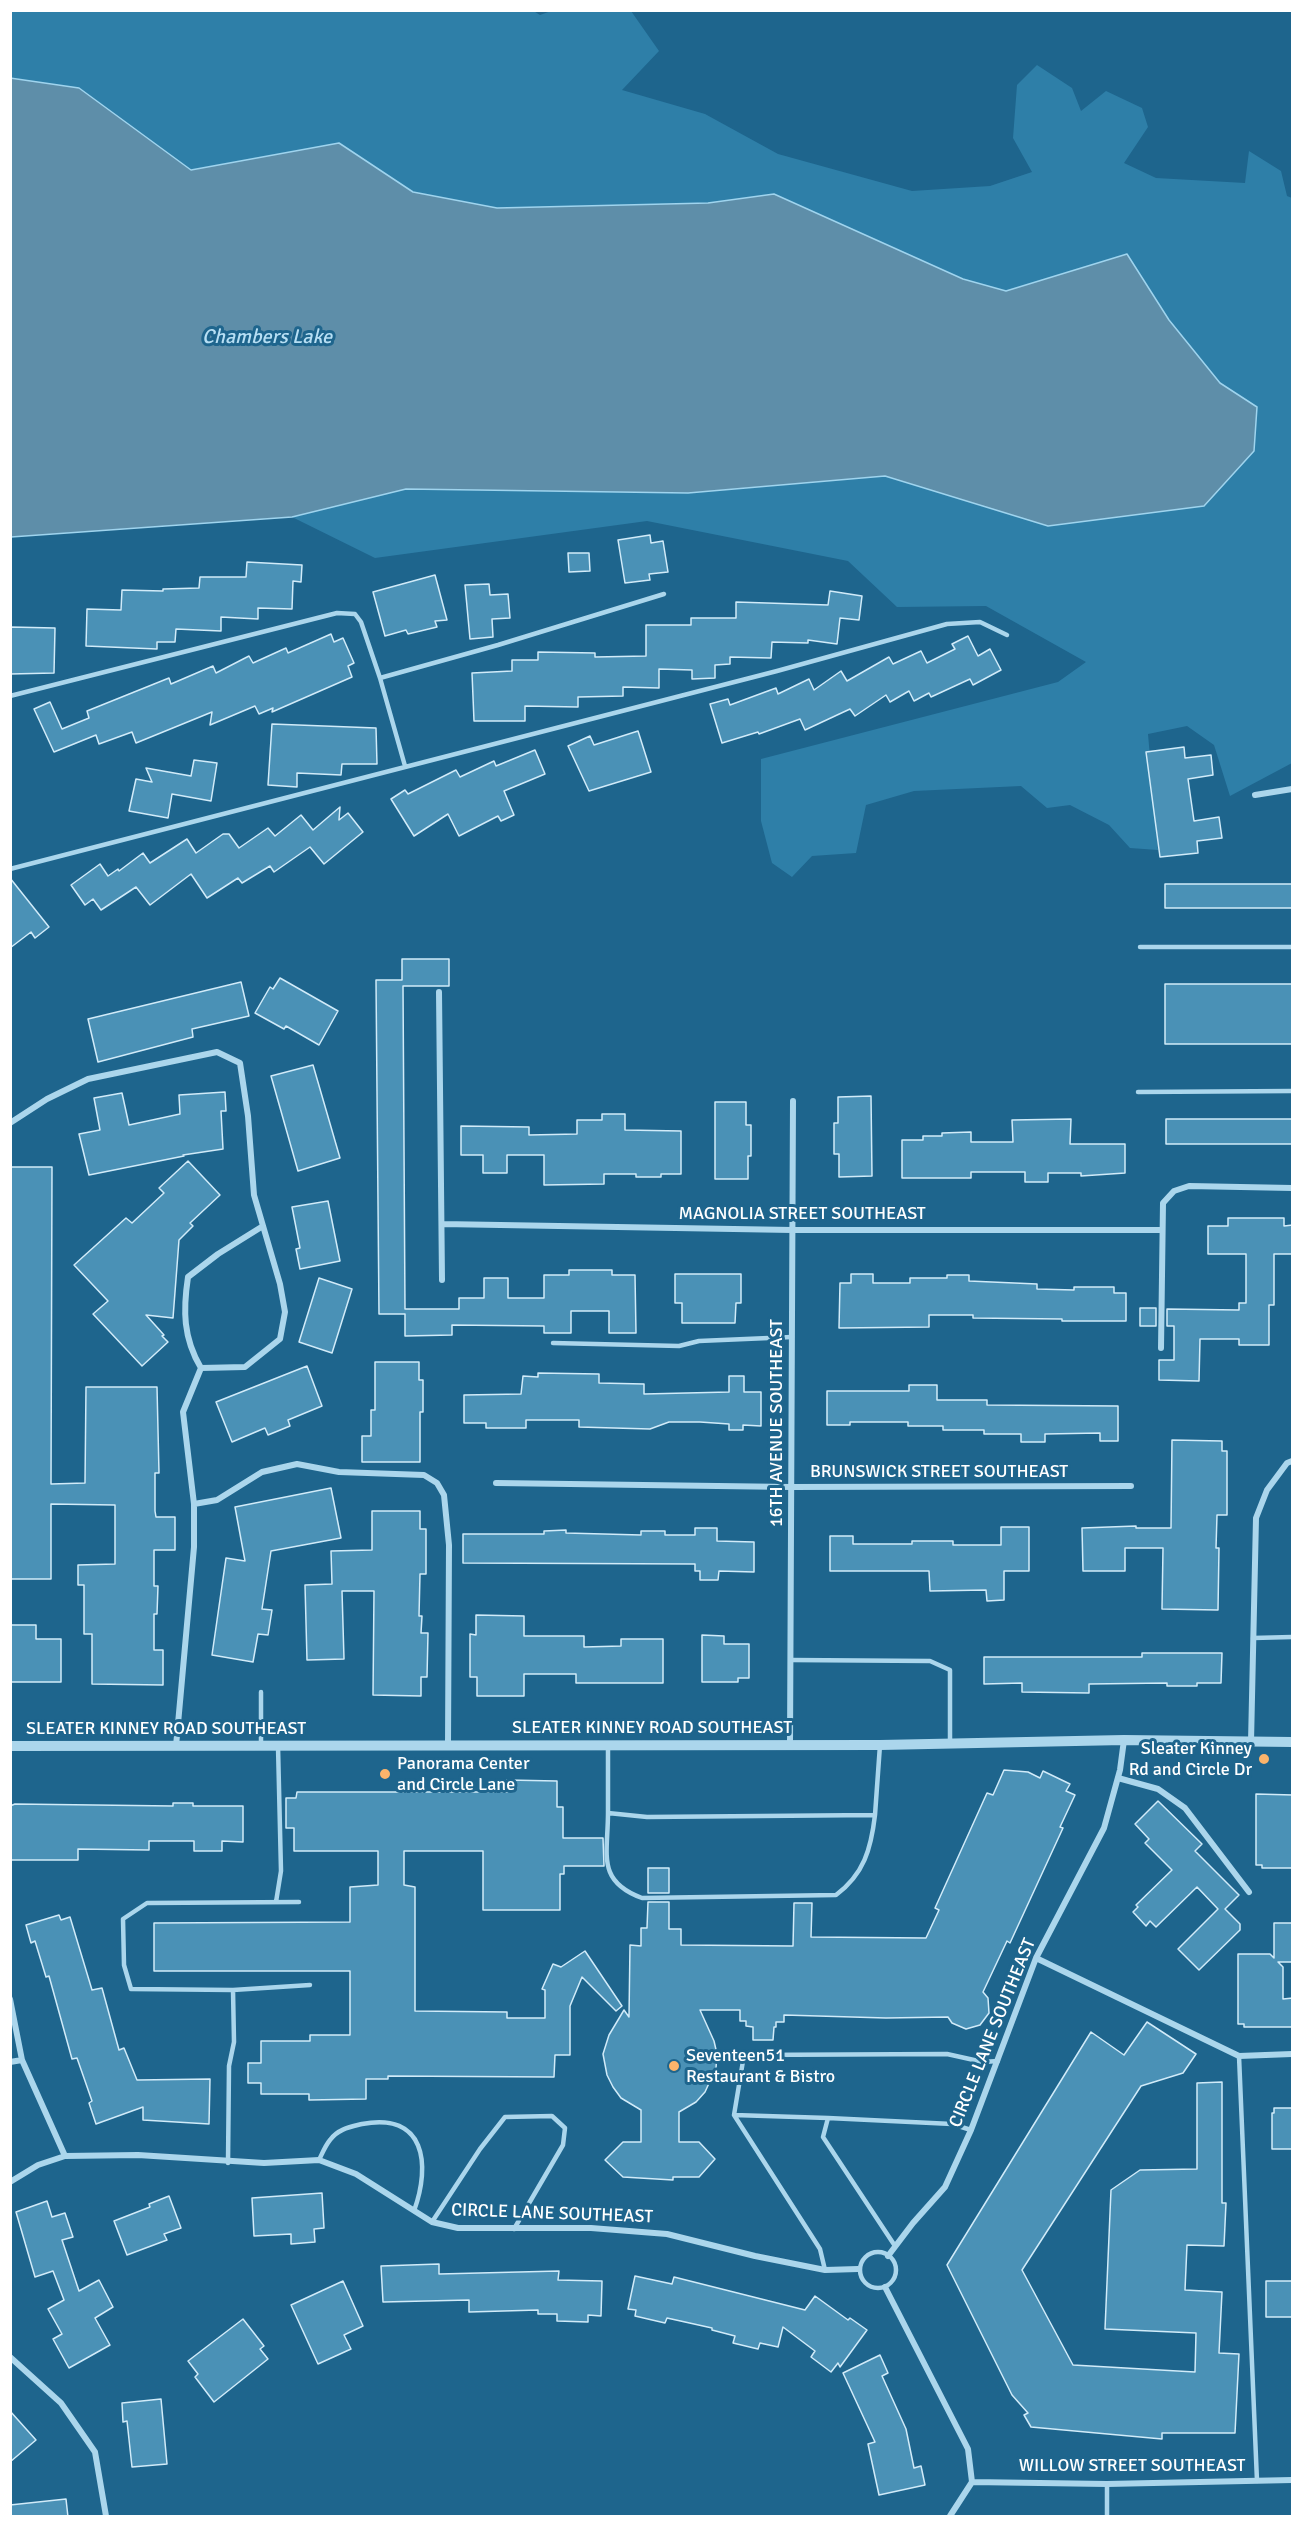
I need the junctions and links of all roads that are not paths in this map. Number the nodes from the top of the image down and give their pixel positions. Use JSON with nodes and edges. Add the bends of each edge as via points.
{"nodes":[{"id":1,"x":664,"y":594,"type":"dead end"},
{"id":2,"x":1007,"y":635,"type":"dead end"},
{"id":3,"x":380,"y":678,"type":"junction"},
{"id":4,"x":10,"y":696,"type":"edge"},
{"id":5,"x":405,"y":766,"type":"junction"},
{"id":6,"x":1293,"y":789,"type":"edge"},
{"id":7,"x":1255,"y":795,"type":"dead end"},
{"id":8,"x":10,"y":869,"type":"edge"},
{"id":9,"x":1140,"y":947,"type":"dead end"},
{"id":10,"x":1293,"y":947,"type":"edge"},
{"id":11,"x":439,"y":992,"type":"dead end"},
{"id":12,"x":1293,"y":1091,"type":"edge"},
{"id":13,"x":1138,"y":1092,"type":"dead end"},
{"id":14,"x":793,"y":1101,"type":"dead end"},
{"id":15,"x":10,"y":1123,"type":"edge"},
{"id":16,"x":1293,"y":1188,"type":"edge"},
{"id":17,"x":442,"y":1224,"type":"junction"},
{"id":18,"x":264,"y":1226,"type":"junction"},
{"id":19,"x":792,"y":1230,"type":"junction"},
{"id":20,"x":1161,"y":1230,"type":"junction"},
{"id":21,"x":442,"y":1280,"type":"dead end"},
{"id":22,"x":792,"y":1337,"type":"junction"},
{"id":23,"x":553,"y":1343,"type":"dead end"},
{"id":24,"x":1161,"y":1348,"type":"dead end"},
{"id":25,"x":201,"y":1368,"type":"junction"},
{"id":26,"x":1290,"y":1462,"type":"edge"},
{"id":27,"x":496,"y":1483,"type":"dead end"},
{"id":28,"x":1131,"y":1486,"type":"dead end"},
{"id":29,"x":791,"y":1487,"type":"junction"},
{"id":30,"x":195,"y":1504,"type":"junction"},
{"id":31,"x":1253,"y":1638,"type":"junction"},
{"id":32,"x":1293,"y":1638,"type":"edge"},
{"id":33,"x":791,"y":1660,"type":"junction"},
{"id":34,"x":261,"y":1692,"type":"dead end"},
{"id":35,"x":1124,"y":1740,"type":"junction"},
{"id":36,"x":1251,"y":1742,"type":"junction"},
{"id":37,"x":1293,"y":1742,"type":"edge"},
{"id":38,"x":951,"y":1744,"type":"junction"},
{"id":39,"x":261,"y":1745,"type":"junction"},
{"id":40,"x":278,"y":1745,"type":"junction"},
{"id":41,"x":448,"y":1745,"type":"junction"},
{"id":42,"x":608,"y":1745,"type":"junction"},
{"id":43,"x":790,"y":1745,"type":"junction"},
{"id":44,"x":880,"y":1745,"type":"junction"},
{"id":45,"x":10,"y":1746,"type":"edge"},
{"id":46,"x":176,"y":1746,"type":"junction"},
{"id":47,"x":1118,"y":1778,"type":"junction"},
{"id":48,"x":609,"y":1813,"type":"junction"},
{"id":49,"x":875,"y":1815,"type":"junction"},
{"id":50,"x":1249,"y":1892,"type":"dead end"},
{"id":51,"x":276,"y":1902,"type":"junction"},
{"id":52,"x":299,"y":1902,"type":"dead end"},
{"id":53,"x":1036,"y":1958,"type":"junction"},
{"id":54,"x":310,"y":1985,"type":"dead end"},
{"id":55,"x":233,"y":1990,"type":"junction"},
{"id":56,"x":10,"y":1999,"type":"edge"},
{"id":57,"x":1293,"y":2054,"type":"edge"},
{"id":58,"x":1239,"y":2056,"type":"junction"},
{"id":59,"x":22,"y":2060,"type":"junction"},
{"id":60,"x":998,"y":2061,"type":"junction"},
{"id":61,"x":10,"y":2062,"type":"edge"},
{"id":62,"x":734,"y":2115,"type":"junction"},
{"id":63,"x":828,"y":2118,"type":"junction"},
{"id":64,"x":971,"y":2130,"type":"junction"},
{"id":65,"x":64,"y":2156,"type":"junction"},
{"id":66,"x":319,"y":2160,"type":"junction"},
{"id":67,"x":228,"y":2163,"type":"junction"},
{"id":68,"x":10,"y":2182,"type":"edge"},
{"id":69,"x":414,"y":2211,"type":"junction"},
{"id":70,"x":432,"y":2222,"type":"junction"},
{"id":71,"x":514,"y":2229,"type":"junction"},
{"id":72,"x":895,"y":2246,"type":"junction"},
{"id":73,"x":888,"y":2256,"type":"junction"},
{"id":74,"x":858,"y":2269,"type":"junction"},
{"id":75,"x":825,"y":2270,"type":"junction"},
{"id":76,"x":885,"y":2287,"type":"junction"},
{"id":77,"x":10,"y":2357,"type":"edge"},
{"id":78,"x":1293,"y":2480,"type":"edge"},
{"id":79,"x":1257,"y":2481,"type":"junction"},
{"id":80,"x":972,"y":2482,"type":"junction"},
{"id":81,"x":1107,"y":2484,"type":"junction"},
{"id":82,"x":106,"y":2517,"type":"edge"},
{"id":83,"x":950,"y":2517,"type":"edge"},
{"id":84,"x":1107,"y":2517,"type":"edge"}],
"edges":[{"from":1,"to":3,"type":"lane"},
{"from":2,"to":5,"type":"lane","via":[[980,622],[947,624]]},
{"from":3,"to":4,"type":"lane","via":[[361,622],[355,614],[336,613]]},
{"from":3,"to":5,"type":"lane"},
{"from":5,"to":8,"type":"lane"},
{"from":6,"to":7,"type":"street"},
{"from":9,"to":10,"type":"lane"},
{"from":11,"to":17,"type":"street"},
{"from":12,"to":13,"type":"lane"},
{"from":14,"to":19,"type":"street","name":"16TH AVENUE SOUTHEAST"},
{"from":15,"to":18,"type":"street","via":[[88,1078],[217,1052],[240,1064],[254,1195]]},
{"from":16,"to":20,"type":"street","via":[[1189,1186],[1174,1191],[1163,1203]]},
{"from":17,"to":19,"type":"street","name":"MAGNOLIA STREET SOUTHEAST"},
{"from":17,"to":21,"type":"street"},
{"from":18,"to":25,"type":"street","via":[[188,1277],[184,1308],[190,1350]]},
{"from":18,"to":25,"type":"street","via":[[285,1312],[280,1339],[245,1367]]},
{"from":19,"to":20,"type":"street","name":"MAGNOLIA STREET SOUTHEAST"},
{"from":19,"to":22,"type":"street","name":"16TH AVENUE SOUTHEAST"},
{"from":20,"to":24,"type":"street"},
{"from":22,"to":23,"type":"lane","via":[[699,1341],[679,1346]]},
{"from":22,"to":29,"type":"street","name":"16TH AVENUE SOUTHEAST"},
{"from":25,"to":30,"type":"street","via":[[183,1412]]},
{"from":26,"to":31,"type":"street","via":[[1267,1490],[1256,1518]]},
{"from":27,"to":29,"type":"street","name":"BRUNSWICK STREET SOUTHEAST"},
{"from":28,"to":29,"type":"street","name":"BRUNSWICK STREET SOUTHEAST"},
{"from":29,"to":33,"type":"street","name":"16TH AVENUE SOUTHEAST"},
{"from":30,"to":41,"type":"street","via":[[217,1500],[262,1472],[297,1464],[339,1472],[424,1475],[437,1483],[444,1495],[449,1545]]},
{"from":30,"to":46,"type":"street"},
{"from":31,"to":32,"type":"lane"},
{"from":31,"to":36,"type":"street"},
{"from":33,"to":38,"type":"lane","via":[[941,1664],[950,1670]]},
{"from":33,"to":43,"type":"street","name":"16TH AVENUE SOUTHEAST"},
{"from":34,"to":39,"type":"lane"},
{"from":35,"to":36,"type":"street","name":"SLEATER KINNEY ROAD SOUTHEAST"},
{"from":35,"to":38,"type":"street","name":"SLEATER KINNEY ROAD SOUTHEAST"},
{"from":35,"to":47,"type":"street","name":"CIRCLE LANE SOUTHEAST"},
{"from":36,"to":37,"type":"street","name":"SLEATER KINNEY ROAD SOUTHEAST"},
{"from":38,"to":44,"type":"street","name":"SLEATER KINNEY ROAD SOUTHEAST"},
{"from":39,"to":40,"type":"street","name":"SLEATER KINNEY ROAD SOUTHEAST"},
{"from":39,"to":46,"type":"street","name":"SLEATER KINNEY ROAD SOUTHEAST"},
{"from":40,"to":41,"type":"street","name":"SLEATER KINNEY ROAD SOUTHEAST"},
{"from":40,"to":51,"type":"lane","via":[[281,1871]]},
{"from":41,"to":42,"type":"street","name":"SLEATER KINNEY ROAD SOUTHEAST"},
{"from":42,"to":43,"type":"street","name":"SLEATER KINNEY ROAD SOUTHEAST"},
{"from":42,"to":48,"type":"lane"},
{"from":43,"to":44,"type":"street","name":"SLEATER KINNEY ROAD SOUTHEAST"},
{"from":44,"to":49,"type":"lane"},
{"from":45,"to":46,"type":"street","name":"SLEATER KINNEY ROAD SOUTHEAST"},
{"from":47,"to":50,"type":"street","via":[[1158,1789],[1185,1808]]},
{"from":47,"to":53,"type":"street","name":"CIRCLE LANE SOUTHEAST","via":[[1104,1828]]},
{"from":48,"to":49,"type":"lane","via":[[647,1817]]},
{"from":48,"to":49,"type":"lane","via":[[608,1870],[625,1892],[642,1898],[836,1895],[852,1883],[871,1845]]},
{"from":51,"to":52,"type":"lane"},
{"from":51,"to":55,"type":"lane","via":[[147,1903],[123,1919],[124,1965],[131,1989]]},
{"from":53,"to":58,"type":"street"},
{"from":53,"to":60,"type":"street","name":"CIRCLE LANE SOUTHEAST"},
{"from":54,"to":55,"type":"lane"},
{"from":55,"to":67,"type":"lane"},
{"from":56,"to":59,"type":"street"},
{"from":57,"to":58,"type":"street"},
{"from":58,"to":79,"type":"lane"},
{"from":59,"to":61,"type":"street"},
{"from":59,"to":65,"type":"street"},
{"from":60,"to":62,"type":"lane","via":[[947,2054],[744,2055]]},
{"from":60,"to":64,"type":"street","name":"CIRCLE LANE SOUTHEAST"},
{"from":62,"to":63,"type":"lane"},
{"from":62,"to":75,"type":"lane","via":[[819,2249]]},
{"from":63,"to":64,"type":"lane","via":[[952,2124]]},
{"from":63,"to":72,"type":"lane","via":[[823,2137]]},
{"from":64,"to":72,"type":"street","name":"CIRCLE LANE SOUTHEAST","via":[[945,2187]]},
{"from":65,"to":67,"type":"street","name":"CIRCLE LANE SOUTHEAST","via":[[138,2155]]},
{"from":65,"to":68,"type":"street","name":"CIRCLE LANE SOUTHEAST","via":[[38,2165]]},
{"from":66,"to":67,"type":"street","name":"CIRCLE LANE SOUTHEAST"},
{"from":66,"to":69,"type":"street","name":"CIRCLE LANE SOUTHEAST","via":[[356,2174]]},
{"from":66,"to":69,"type":"lane","via":[[330,2139],[345,2128],[377,2121],[397,2123],[412,2133],[421,2158],[420,2194]]},
{"from":69,"to":70,"type":"street","name":"CIRCLE LANE SOUTHEAST"},
{"from":70,"to":71,"type":"street","name":"CIRCLE LANE SOUTHEAST","via":[[458,2228]]},
{"from":70,"to":71,"type":"lane","via":[[505,2117],[552,2116],[565,2128],[563,2145]]},
{"from":71,"to":75,"type":"street","name":"CIRCLE LANE SOUTHEAST","via":[[591,2228],[667,2234]]},
{"from":72,"to":73,"type":"street","name":"CIRCLE LANE SOUTHEAST"},
{"from":73,"to":74,"type":"lane","via":[[880,2252],[869,2254]]},
{"from":73,"to":76,"type":"lane","via":[[894,2262],[896,2274]]},
{"from":74,"to":75,"type":"street","name":"CIRCLE LANE SOUTHEAST"},
{"from":74,"to":76,"type":"lane","via":[[869,2287]]},
{"from":76,"to":80,"type":"street","via":[[968,2449]]},
{"from":77,"to":82,"type":"street","via":[[61,2403],[95,2452]]},
{"from":78,"to":79,"type":"street","name":"WILLOW STREET SOUTHEAST"},
{"from":79,"to":81,"type":"street","name":"WILLOW STREET SOUTHEAST"},
{"from":80,"to":81,"type":"street","name":"WILLOW STREET SOUTHEAST"},
{"from":80,"to":83,"type":"street"},
{"from":81,"to":84,"type":"lane"}]}
